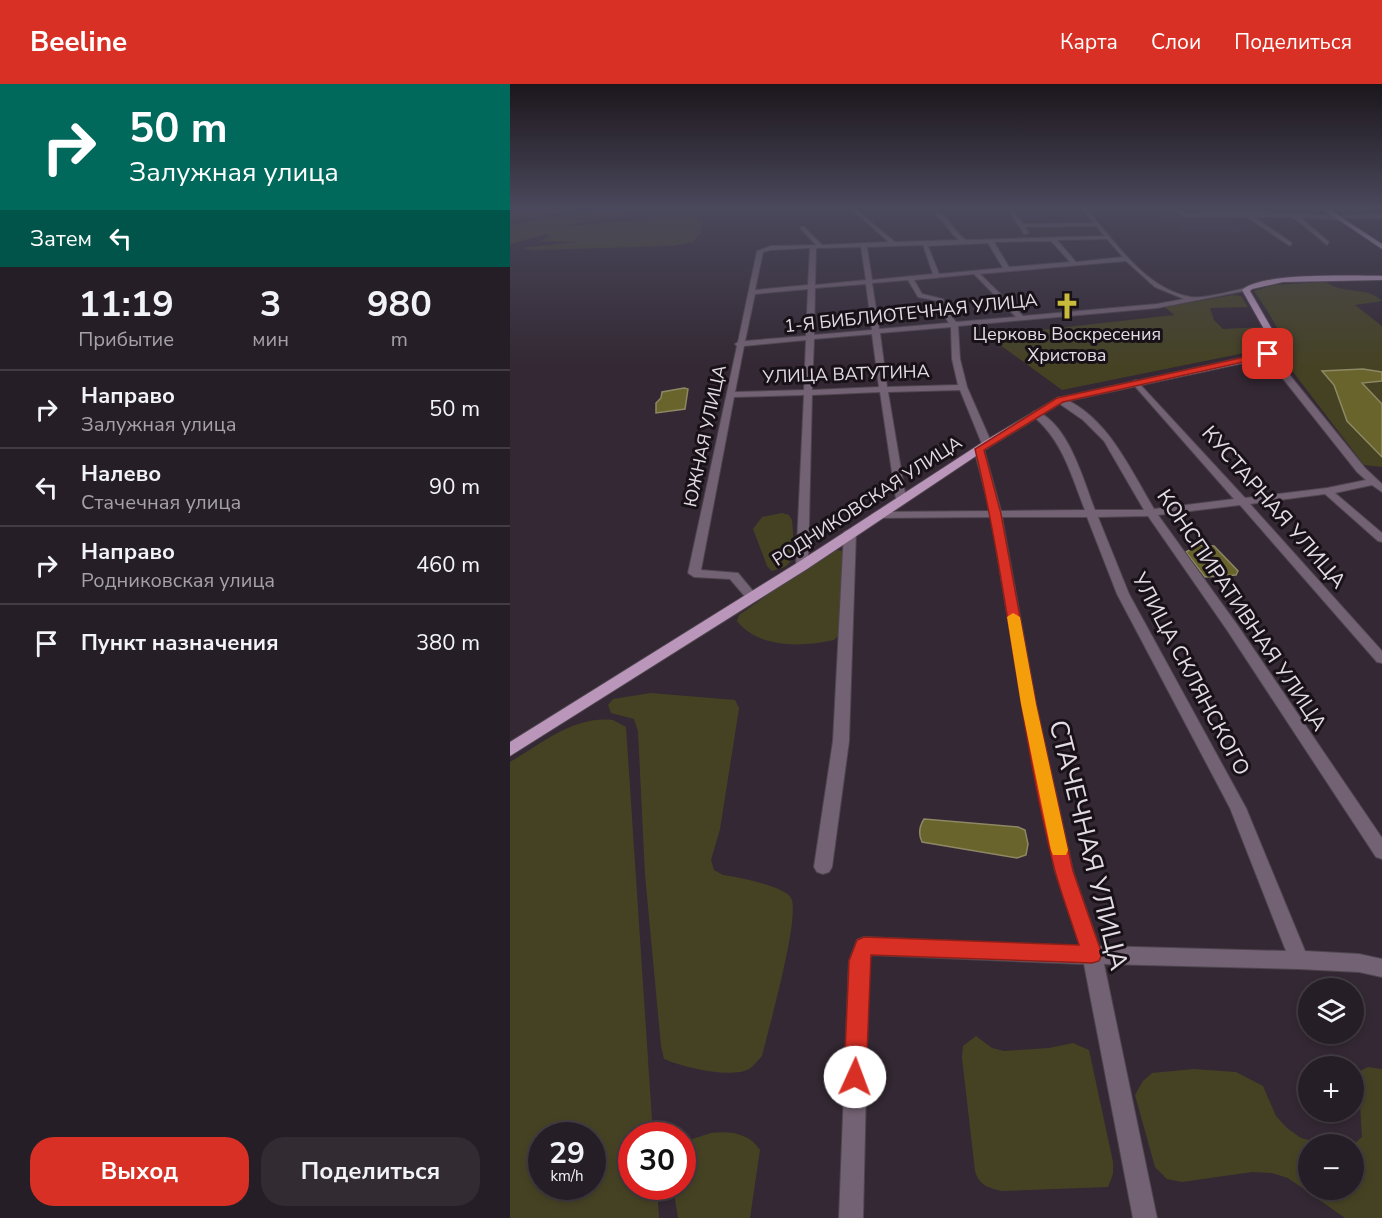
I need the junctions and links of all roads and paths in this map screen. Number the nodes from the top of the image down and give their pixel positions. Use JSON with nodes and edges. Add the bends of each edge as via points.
{"nodes":[{"id":1,"x":758,"y":261,"type":"edge"},
{"id":2,"x":815,"y":261,"type":"edge"},
{"id":3,"x":866,"y":261,"type":"edge"},
{"id":4,"x":931,"y":261,"type":"edge"},
{"id":5,"x":1002,"y":261,"type":"edge"},
{"id":6,"x":1101,"y":261,"type":"edge"},
{"id":7,"x":1128,"y":261,"type":"edge"},
{"id":8,"x":1074,"y":263,"type":"joint"},
{"id":9,"x":1007,"y":269,"type":"junction"},
{"id":10,"x":975,"y":272,"type":"junction"},
{"id":11,"x":936,"y":275,"type":"junction"},
{"id":12,"x":910,"y":278,"type":"junction"},
{"id":13,"x":1382,"y":278,"type":"edge"},
{"id":14,"x":869,"y":281,"type":"junction"},
{"id":15,"x":812,"y":287,"type":"junction"},
{"id":16,"x":1246,"y":290,"type":"junction"},
{"id":17,"x":752,"y":292,"type":"junction"},
{"id":18,"x":1192,"y":300,"type":"junction"},
{"id":19,"x":1021,"y":318,"type":"junction"},
{"id":20,"x":954,"y":325,"type":"junction"},
{"id":21,"x":876,"y":332,"type":"junction"},
{"id":22,"x":809,"y":338,"type":"junction"},
{"id":23,"x":740,"y":344,"type":"junction"},
{"id":24,"x":1268,"y":354,"type":"junction"},
{"id":25,"x":1136,"y":382,"type":"junction"},
{"id":26,"x":963,"y":387,"type":"junction"},
{"id":27,"x":884,"y":389,"type":"junction"},
{"id":28,"x":808,"y":392,"type":"junction"},
{"id":29,"x":731,"y":395,"type":"junction"},
{"id":30,"x":1060,"y":400,"type":"junction"},
{"id":31,"x":1036,"y":414,"type":"junction"},
{"id":32,"x":983,"y":446,"type":"junction"},
{"id":33,"x":1378,"y":485,"type":"edge"},
{"id":34,"x":1327,"y":491,"type":"junction"},
{"id":35,"x":901,"y":499,"type":"junction"},
{"id":36,"x":1243,"y":501,"type":"junction"},
{"id":37,"x":1150,"y":513,"type":"junction"},
{"id":38,"x":996,"y":514,"type":"junction"},
{"id":39,"x":876,"y":515,"type":"junction"},
{"id":40,"x":1091,"y":515,"type":"junction"},
{"id":41,"x":850,"y":532,"type":"junction"},
{"id":42,"x":1382,"y":539,"type":"edge"},
{"id":43,"x":802,"y":566,"type":"junction"},
{"id":44,"x":752,"y":597,"type":"junction"},
{"id":45,"x":1382,"y":659,"type":"edge"},
{"id":46,"x":510,"y":750,"type":"edge"},
{"id":47,"x":1382,"y":852,"type":"edge"},
{"id":48,"x":823,"y":867,"type":"dead end"},
{"id":49,"x":1092,"y":954,"type":"junction"},
{"id":50,"x":1299,"y":960,"type":"junction"},
{"id":51,"x":1382,"y":968,"type":"edge"},
{"id":52,"x":851,"y":1218,"type":"edge"},
{"id":53,"x":1145,"y":1218,"type":"edge"}],
"edges":[{"from":1,"to":17,"type":"street","name":"ЮЖНАЯ УЛИЦА"},
{"from":2,"to":15,"type":"street"},
{"from":3,"to":14,"type":"street"},
{"from":4,"to":11,"type":"street"},
{"from":5,"to":9,"type":"street"},
{"from":6,"to":8,"type":"street"},
{"from":7,"to":18,"type":"street","via":[[1152,281]]},
{"from":8,"to":9,"type":"street"},
{"from":9,"to":10,"type":"street"},
{"from":10,"to":11,"type":"street"},
{"from":10,"to":19,"type":"street"},
{"from":11,"to":12,"type":"street"},
{"from":12,"to":14,"type":"street"},
{"from":12,"to":20,"type":"street","via":[[920,296],[941,300]]},
{"from":13,"to":16,"type":"main road","via":[[1283,280]]},
{"from":14,"to":15,"type":"street"},
{"from":14,"to":21,"type":"street"},
{"from":15,"to":17,"type":"street"},
{"from":15,"to":22,"type":"street"},
{"from":16,"to":18,"type":"street","name":"1-Я БИБЛИОТЕЧНАЯ УЛИЦА"},
{"from":16,"to":24,"type":"main road","via":[[1277,345]]},
{"from":17,"to":23,"type":"street","name":"ЮЖНАЯ УЛИЦА"},
{"from":18,"to":19,"type":"street","name":"1-Я БИБЛИОТЕЧНАЯ УЛИЦА"},
{"from":19,"to":20,"type":"street","name":"1-Я БИБЛИОТЕЧНАЯ УЛИЦА"},
{"from":20,"to":21,"type":"street","name":"1-Я БИБЛИОТЕЧНАЯ УЛИЦА"},
{"from":20,"to":26,"type":"street","name":"СТАЧЕЧНАЯ УЛИЦА"},
{"from":21,"to":22,"type":"street","name":"1-Я БИБЛИОТЕЧНАЯ УЛИЦА"},
{"from":21,"to":27,"type":"street"},
{"from":22,"to":23,"type":"street","name":"1-Я БИБЛИОТЕЧНАЯ УЛИЦА"},
{"from":22,"to":28,"type":"street"},
{"from":23,"to":29,"type":"street","name":"ЮЖНАЯ УЛИЦА"},
{"from":24,"to":25,"type":"main road","name":"РОДНИКОВСКАЯ УЛИЦА"},
{"from":24,"to":33,"type":"street","via":[[1348,455]]},
{"from":25,"to":30,"type":"main road","name":"РОДНИКОВСКАЯ УЛИЦА"},
{"from":25,"to":36,"type":"street","name":"КУСТАРНАЯ УЛИЦА"},
{"from":26,"to":27,"type":"street","name":"УЛИЦА ВАТУТИНА"},
{"from":26,"to":32,"type":"street","name":"СТАЧЕЧНАЯ УЛИЦА"},
{"from":27,"to":28,"type":"street","name":"УЛИЦА ВАТУТИНА"},
{"from":27,"to":35,"type":"street"},
{"from":28,"to":29,"type":"street","name":"УЛИЦА ВАТУТИНА"},
{"from":28,"to":43,"type":"street"},
{"from":29,"to":44,"type":"street","name":"ЮЖНАЯ УЛИЦА","via":[[694,573],[734,576]]},
{"from":30,"to":31,"type":"main road","name":"РОДНИКОВСКАЯ УЛИЦА"},
{"from":30,"to":37,"type":"street","name":"КОНСПИРАТИВНАЯ УЛИЦА","via":[[1108,440]]},
{"from":31,"to":32,"type":"main road","name":"РОДНИКОВСКАЯ УЛИЦА"},
{"from":31,"to":40,"type":"street","name":"УЛИЦА СКЛЯНСКОГО","via":[[1064,444]]},
{"from":32,"to":35,"type":"main road","name":"РОДНИКОВСКАЯ УЛИЦА"},
{"from":32,"to":38,"type":"street","name":"СТАЧЕЧНАЯ УЛИЦА"},
{"from":33,"to":34,"type":"street"},
{"from":34,"to":36,"type":"street"},
{"from":34,"to":42,"type":"street"},
{"from":35,"to":39,"type":"main road","name":"РОДНИКОВСКАЯ УЛИЦА"},
{"from":36,"to":37,"type":"street"},
{"from":36,"to":45,"type":"street","name":"КУСТАРНАЯ УЛИЦА"},
{"from":37,"to":40,"type":"street"},
{"from":37,"to":47,"type":"street","name":"КОНСПИРАТИВНАЯ УЛИЦА"},
{"from":38,"to":39,"type":"street"},
{"from":38,"to":40,"type":"street"},
{"from":38,"to":49,"type":"street","name":"СТАЧЕЧНАЯ УЛИЦА","via":[[1029,704],[1064,871]]},
{"from":39,"to":41,"type":"main road","name":"РОДНИКОВСКАЯ УЛИЦА"},
{"from":40,"to":50,"type":"street","name":"УЛИЦА СКЛЯНСКОГО","via":[[1123,594],[1238,808]]},
{"from":41,"to":43,"type":"main road","name":"РОДНИКОВСКАЯ УЛИЦА"},
{"from":41,"to":48,"type":"street","via":[[842,741]]},
{"from":43,"to":44,"type":"main road","name":"РОДНИКОВСКАЯ УЛИЦА"},
{"from":44,"to":46,"type":"main road","name":"РОДНИКОВСКАЯ УЛИЦА"},
{"from":49,"to":50,"type":"street"},
{"from":49,"to":52,"type":"street","via":[[864,946],[859,961]]},
{"from":49,"to":53,"type":"street","name":"СТАЧЕЧНАЯ УЛИЦА"},
{"from":50,"to":51,"type":"street"}]}
